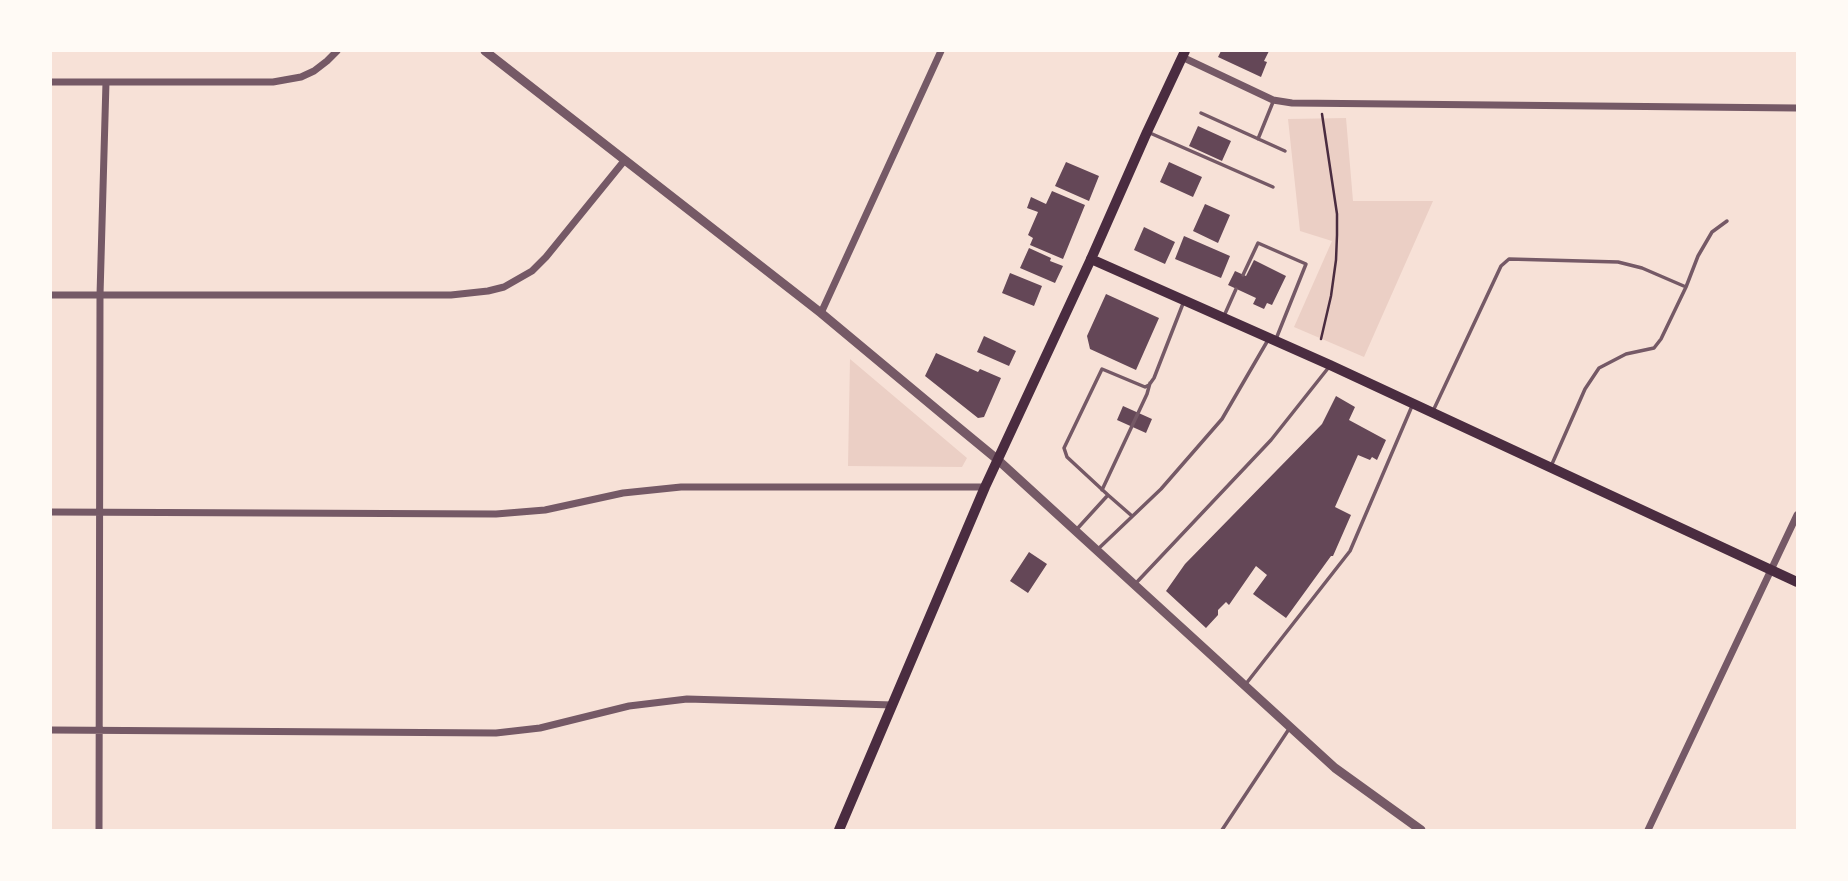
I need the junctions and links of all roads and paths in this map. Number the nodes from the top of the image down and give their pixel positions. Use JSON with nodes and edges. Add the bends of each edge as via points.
{"nodes":[{"id":1,"x":337,"y":51,"type":"edge"},
{"id":2,"x":485,"y":51,"type":"edge"},
{"id":3,"x":941,"y":51,"type":"edge"},
{"id":4,"x":1184,"y":54,"type":"edge"},
{"id":5,"x":51,"y":82,"type":"edge"},
{"id":6,"x":106,"y":82,"type":"junction"},
{"id":7,"x":1273,"y":100,"type":"junction"},
{"id":8,"x":1797,"y":108,"type":"edge"},
{"id":9,"x":1201,"y":113,"type":"dead end"},
{"id":10,"x":1322,"y":114,"type":"dead end"},
{"id":11,"x":1147,"y":132,"type":"junction"},
{"id":12,"x":1258,"y":139,"type":"junction"},
{"id":13,"x":1285,"y":151,"type":"dead end"},
{"id":14,"x":624,"y":161,"type":"junction"},
{"id":15,"x":1273,"y":187,"type":"dead end"},
{"id":16,"x":1727,"y":221,"type":"dead end"},
{"id":17,"x":1091,"y":259,"type":"junction"},
{"id":18,"x":1243,"y":275,"type":"dead end"},
{"id":19,"x":1686,"y":287,"type":"junction"},
{"id":20,"x":1236,"y":289,"type":"dead end"},
{"id":21,"x":51,"y":295,"type":"edge"},
{"id":22,"x":100,"y":295,"type":"junction"},
{"id":23,"x":1185,"y":301,"type":"junction"},
{"id":24,"x":821,"y":313,"type":"junction"},
{"id":25,"x":1223,"y":318,"type":"junction"},
{"id":26,"x":1321,"y":339,"type":"dead end"},
{"id":27,"x":1272,"y":340,"type":"junction"},
{"id":28,"x":1330,"y":365,"type":"junction"},
{"id":29,"x":1150,"y":383,"type":"junction"},
{"id":30,"x":1412,"y":404,"type":"junction"},
{"id":31,"x":1432,"y":413,"type":"junction"},
{"id":32,"x":998,"y":460,"type":"junction"},
{"id":33,"x":1550,"y":468,"type":"junction"},
{"id":34,"x":985,"y":487,"type":"junction"},
{"id":35,"x":1102,"y":489,"type":"junction"},
{"id":36,"x":1108,"y":495,"type":"junction"},
{"id":37,"x":51,"y":512,"type":"edge"},
{"id":38,"x":101,"y":513,"type":"junction"},
{"id":39,"x":1797,"y":515,"type":"edge"},
{"id":40,"x":1132,"y":516,"type":"junction"},
{"id":41,"x":1075,"y":531,"type":"junction"},
{"id":42,"x":1096,"y":550,"type":"junction"},
{"id":43,"x":1771,"y":570,"type":"junction"},
{"id":44,"x":1797,"y":582,"type":"edge"},
{"id":45,"x":1135,"y":585,"type":"junction"},
{"id":46,"x":1245,"y":685,"type":"junction"},
{"id":47,"x":893,"y":705,"type":"junction"},
{"id":48,"x":1290,"y":727,"type":"junction"},
{"id":49,"x":51,"y":730,"type":"edge"},
{"id":50,"x":100,"y":731,"type":"junction"},
{"id":51,"x":99,"y":830,"type":"edge"},
{"id":52,"x":839,"y":830,"type":"edge"},
{"id":53,"x":1222,"y":830,"type":"edge"},
{"id":54,"x":1421,"y":830,"type":"edge"},
{"id":55,"x":1648,"y":830,"type":"edge"}],
"edges":[{"from":1,"to":6,"type":"street","via":[[314,71],[287,80]]},
{"from":2,"to":14,"type":"street"},
{"from":3,"to":24,"type":"street"},
{"from":4,"to":7,"type":"street"},
{"from":4,"to":11,"type":"main road"},
{"from":5,"to":6,"type":"street"},
{"from":6,"to":22,"type":"street"},
{"from":7,"to":8,"type":"street"},
{"from":7,"to":12,"type":"lane"},
{"from":9,"to":12,"type":"lane"},
{"from":10,"to":26,"type":"path","via":[[1337,235],[1335,272]]},
{"from":11,"to":15,"type":"lane"},
{"from":11,"to":17,"type":"main road"},
{"from":12,"to":13,"type":"lane"},
{"from":14,"to":22,"type":"street","via":[[546,257],[504,287],[451,295]]},
{"from":14,"to":24,"type":"street"},
{"from":16,"to":19,"type":"lane","via":[[1712,232]]},
{"from":17,"to":23,"type":"main road"},
{"from":17,"to":32,"type":"main road"},
{"from":18,"to":27,"type":"lane","via":[[1258,243],[1306,264]]},
{"from":19,"to":31,"type":"lane","via":[[1618,262],[1509,259],[1501,266]]},
{"from":19,"to":33,"type":"lane","via":[[1654,348],[1626,354],[1599,368]]},
{"from":20,"to":25,"type":"lane"},
{"from":21,"to":22,"type":"street"},
{"from":22,"to":38,"type":"street"},
{"from":23,"to":25,"type":"main road"},
{"from":23,"to":29,"type":"lane"},
{"from":24,"to":32,"type":"street"},
{"from":25,"to":27,"type":"main road"},
{"from":27,"to":28,"type":"main road"},
{"from":27,"to":40,"type":"lane","via":[[1222,419]]},
{"from":28,"to":30,"type":"main road"},
{"from":28,"to":45,"type":"lane","via":[[1271,440]]},
{"from":29,"to":35,"type":"lane"},
{"from":29,"to":35,"type":"lane","via":[[1145,387],[1101,369],[1064,448],[1067,457]]},
{"from":30,"to":31,"type":"main road"},
{"from":30,"to":46,"type":"lane","via":[[1350,551]]},
{"from":31,"to":33,"type":"main road"},
{"from":32,"to":34,"type":"main road"},
{"from":32,"to":41,"type":"street"},
{"from":33,"to":43,"type":"main road"},
{"from":34,"to":38,"type":"street","via":[[681,487],[496,514]]},
{"from":34,"to":47,"type":"main road"},
{"from":35,"to":36,"type":"lane"},
{"from":36,"to":40,"type":"lane"},
{"from":36,"to":41,"type":"lane"},
{"from":37,"to":38,"type":"street"},
{"from":38,"to":50,"type":"street"},
{"from":39,"to":43,"type":"street"},
{"from":40,"to":42,"type":"lane"},
{"from":41,"to":42,"type":"street"},
{"from":42,"to":45,"type":"street"},
{"from":43,"to":44,"type":"main road"},
{"from":43,"to":55,"type":"street"},
{"from":45,"to":46,"type":"street"},
{"from":46,"to":48,"type":"street"},
{"from":47,"to":50,"type":"street","via":[[674,700],[496,733]]},
{"from":47,"to":52,"type":"main road"},
{"from":48,"to":53,"type":"lane"},
{"from":48,"to":54,"type":"street","via":[[1335,768]]},
{"from":49,"to":50,"type":"street"},
{"from":50,"to":51,"type":"street"}]}
